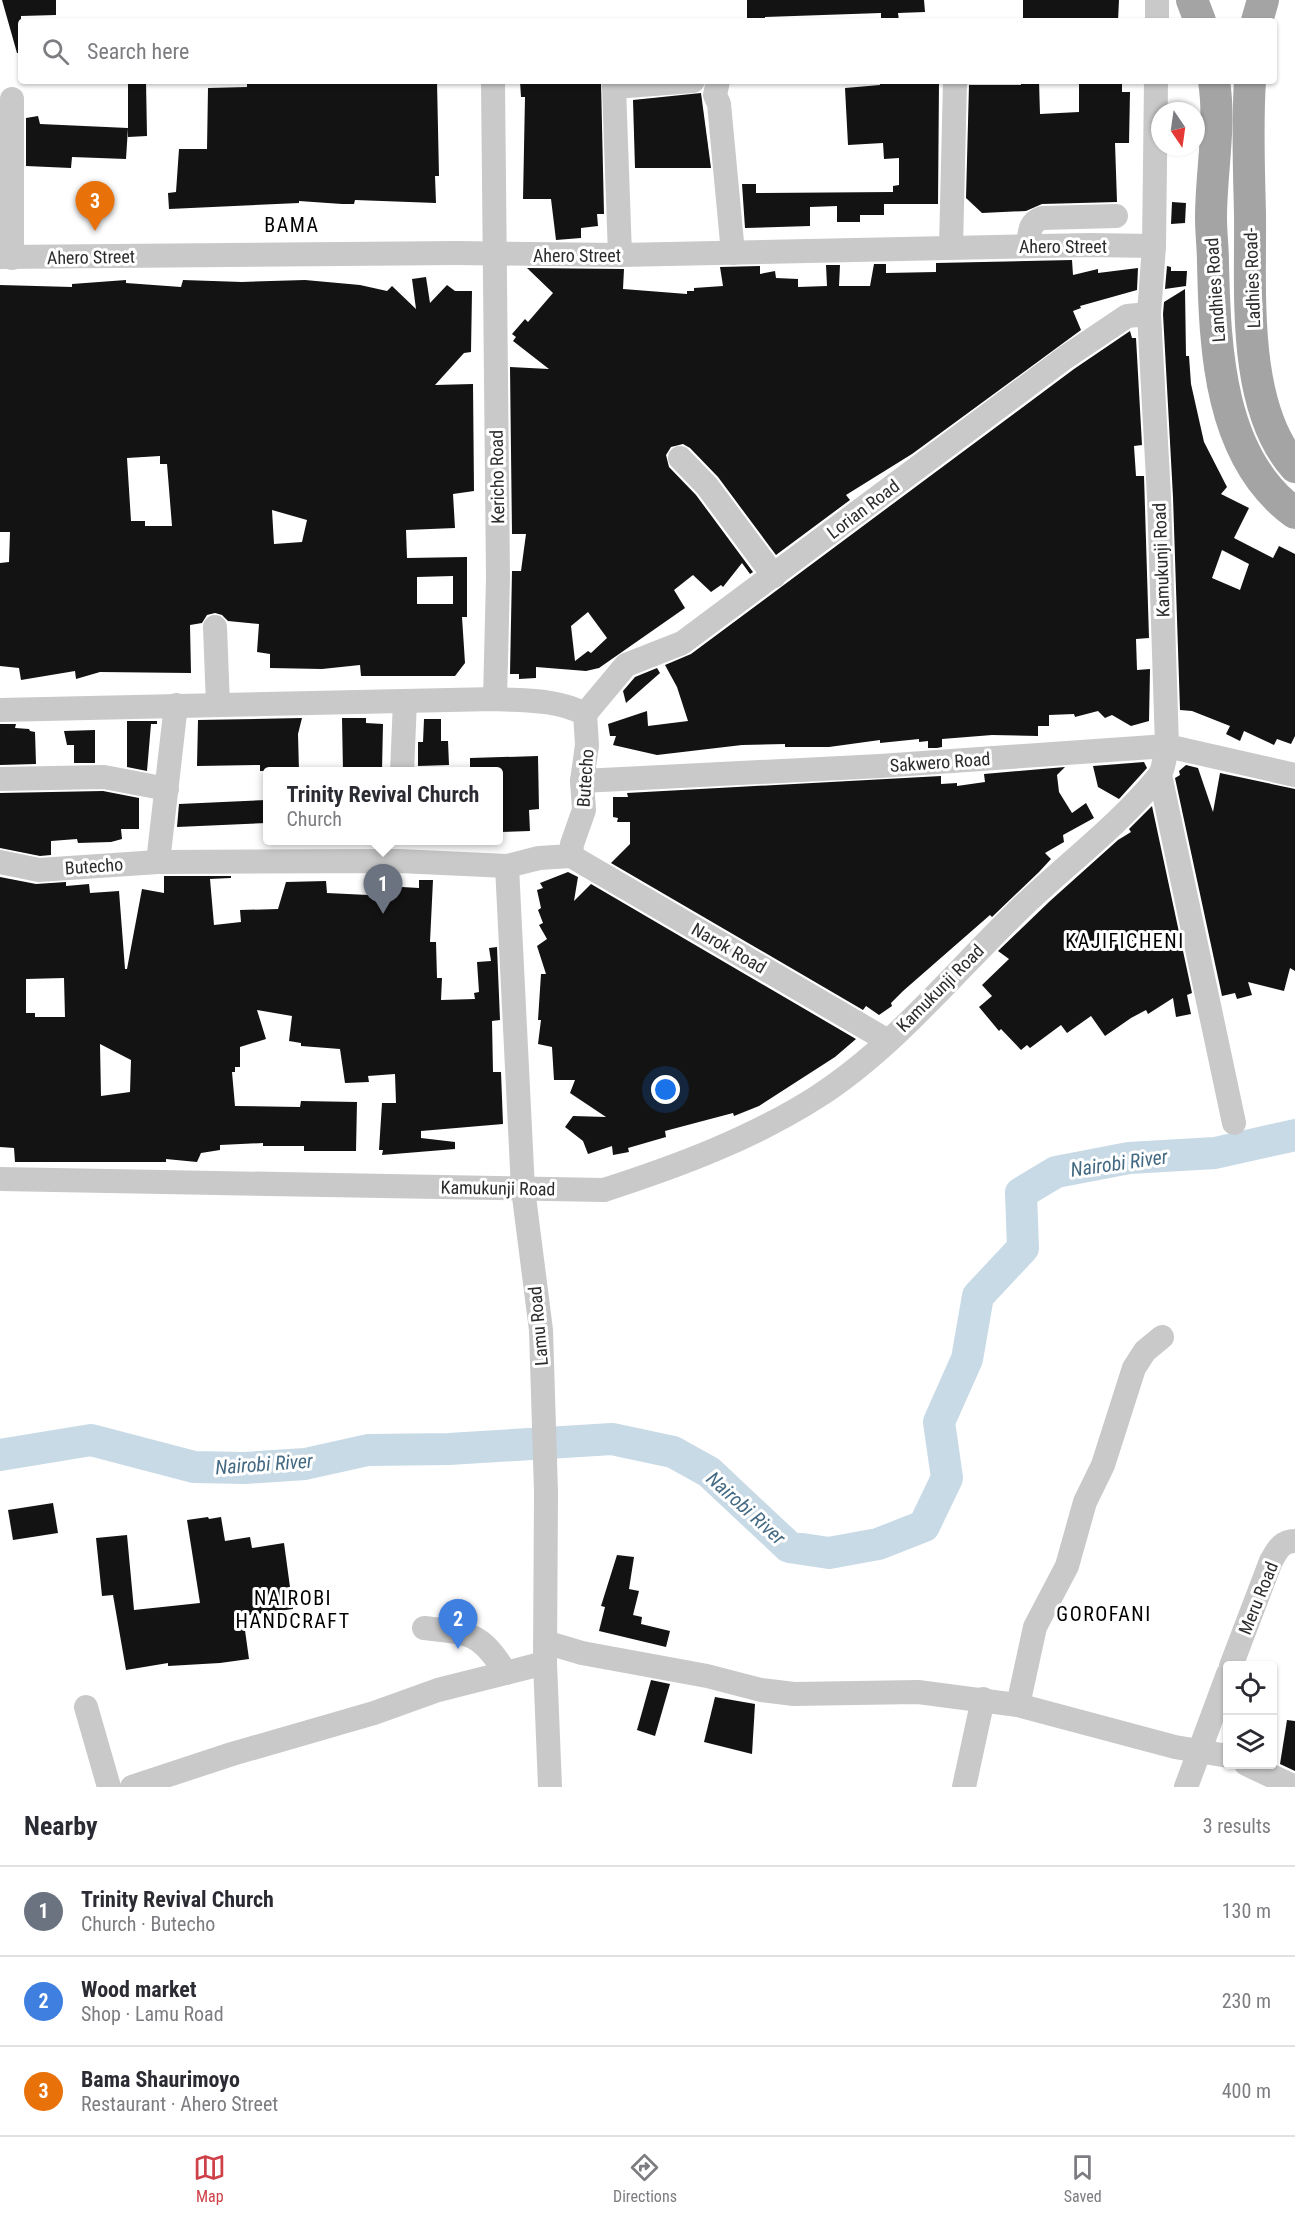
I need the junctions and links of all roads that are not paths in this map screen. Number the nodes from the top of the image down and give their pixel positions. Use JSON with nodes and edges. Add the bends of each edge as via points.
{"nodes":[{"id":1,"x":1157,"y":0,"type":"edge"},
{"id":2,"x":1192,"y":0,"type":"edge"},
{"id":3,"x":1263,"y":0,"type":"edge"},
{"id":4,"x":1157,"y":18,"type":"edge"},
{"id":5,"x":1199,"y":18,"type":"edge"},
{"id":6,"x":1258,"y":18,"type":"edge"},
{"id":7,"x":493,"y":84,"type":"edge"},
{"id":8,"x":654,"y":84,"type":"edge"},
{"id":9,"x":717,"y":84,"type":"edge"},
{"id":10,"x":955,"y":84,"type":"edge"},
{"id":11,"x":1156,"y":84,"type":"edge"},
{"id":12,"x":1214,"y":84,"type":"edge"},
{"id":13,"x":1250,"y":84,"type":"edge"},
{"id":14,"x":12,"y":99,"type":"dead end"},
{"id":15,"x":1116,"y":216,"type":"dead end"},
{"id":16,"x":1028,"y":246,"type":"junction"},
{"id":17,"x":1154,"y":246,"type":"junction"},
{"id":18,"x":951,"y":247,"type":"junction"},
{"id":19,"x":733,"y":254,"type":"junction"},
{"id":20,"x":493,"y":255,"type":"junction"},
{"id":21,"x":620,"y":255,"type":"junction"},
{"id":22,"x":6,"y":257,"type":"edge"},
{"id":23,"x":1149,"y":314,"type":"junction"},
{"id":24,"x":681,"y":458,"type":"dead end"},
{"id":25,"x":1295,"y":467,"type":"edge"},
{"id":26,"x":1295,"y":513,"type":"edge"},
{"id":27,"x":774,"y":576,"type":"junction"},
{"id":28,"x":215,"y":627,"type":"dead end"},
{"id":29,"x":495,"y":699,"type":"junction"},
{"id":30,"x":405,"y":701,"type":"junction"},
{"id":31,"x":176,"y":705,"type":"junction"},
{"id":32,"x":218,"y":705,"type":"junction"},
{"id":33,"x":0,"y":710,"type":"edge"},
{"id":34,"x":585,"y":714,"type":"junction"},
{"id":35,"x":1167,"y":746,"type":"junction"},
{"id":36,"x":402,"y":767,"type":"edge"},
{"id":37,"x":1160,"y":775,"type":"junction"},
{"id":38,"x":1295,"y":775,"type":"edge"},
{"id":39,"x":0,"y":779,"type":"edge"},
{"id":40,"x":582,"y":781,"type":"junction"},
{"id":41,"x":167,"y":789,"type":"junction"},
{"id":42,"x":399,"y":851,"type":"edge"},
{"id":43,"x":571,"y":856,"type":"junction"},
{"id":44,"x":0,"y":862,"type":"edge"},
{"id":45,"x":158,"y":862,"type":"junction"},
{"id":46,"x":507,"y":866,"type":"junction"},
{"id":47,"x":888,"y":1041,"type":"junction"},
{"id":48,"x":1234,"y":1123,"type":"dead end"},
{"id":49,"x":0,"y":1179,"type":"edge"},
{"id":50,"x":523,"y":1189,"type":"junction"},
{"id":51,"x":1162,"y":1337,"type":"dead end"},
{"id":52,"x":1295,"y":1541,"type":"edge"},
{"id":53,"x":424,"y":1628,"type":"dead end"},
{"id":54,"x":545,"y":1652,"type":"junction"},
{"id":55,"x":1233,"y":1661,"type":"edge"},
{"id":56,"x":506,"y":1673,"type":"junction"},
{"id":57,"x":1223,"y":1685,"type":"edge"},
{"id":58,"x":983,"y":1699,"type":"junction"},
{"id":59,"x":1018,"y":1705,"type":"junction"},
{"id":60,"x":86,"y":1707,"type":"dead end"},
{"id":61,"x":1199,"y":1751,"type":"junction"},
{"id":62,"x":1223,"y":1755,"type":"edge"},
{"id":63,"x":1257,"y":1769,"type":"edge"},
{"id":64,"x":109,"y":1787,"type":"edge"},
{"id":65,"x":132,"y":1787,"type":"edge"},
{"id":66,"x":550,"y":1787,"type":"edge"},
{"id":67,"x":964,"y":1787,"type":"edge"},
{"id":68,"x":1186,"y":1787,"type":"edge"},
{"id":69,"x":1295,"y":1787,"type":"edge"}],
"edges":[{"from":1,"to":4,"type":"street"},
{"from":2,"to":5,"type":"main road"},
{"from":3,"to":6,"type":"main road"},
{"from":7,"to":20,"type":"street","name":"Kericho Road"},
{"from":8,"to":21,"type":"street","via":[[614,87]]},
{"from":9,"to":19,"type":"street","via":[[715,95]]},
{"from":10,"to":18,"type":"street"},
{"from":11,"to":17,"type":"street","name":"Kamukunji Road"},
{"from":12,"to":26,"type":"main road","name":"Landhies Road","via":[[1216,128],[1210,218],[1213,312],[1230,419],[1261,481]]},
{"from":13,"to":25,"type":"main road","name":"Ladhies Road-","via":[[1251,315],[1255,356],[1262,401],[1272,431]]},
{"from":14,"to":22,"type":"street"},
{"from":15,"to":16,"type":"street","via":[[1035,220],[1030,227]]},
{"from":16,"to":17,"type":"street","name":"Ahero Street"},
{"from":16,"to":18,"type":"street","name":"Ahero Street"},
{"from":17,"to":23,"type":"street","name":"Kamukunji Road"},
{"from":18,"to":19,"type":"street","name":"Ahero Street"},
{"from":19,"to":21,"type":"street","name":"Ahero Street"},
{"from":20,"to":21,"type":"street","name":"Ahero Street"},
{"from":20,"to":22,"type":"street","name":"Ahero Street"},
{"from":20,"to":29,"type":"street","name":"Kericho Road","via":[[498,578]]},
{"from":23,"to":27,"type":"street","name":"Lorian Road","via":[[1127,316],[1066,357]]},
{"from":23,"to":35,"type":"street","name":"Kamukunji Road"},
{"from":24,"to":27,"type":"street","via":[[707,486]]},
{"from":27,"to":34,"type":"street","name":"Lorian Road","via":[[682,643],[626,665]]},
{"from":28,"to":32,"type":"street"},
{"from":29,"to":30,"type":"street"},
{"from":29,"to":34,"type":"street","via":[[567,704]]},
{"from":30,"to":32,"type":"street"},
{"from":30,"to":36,"type":"street"},
{"from":31,"to":32,"type":"street"},
{"from":31,"to":33,"type":"street"},
{"from":31,"to":41,"type":"street"},
{"from":34,"to":40,"type":"street","name":"Butecho","via":[[587,745]]},
{"from":35,"to":37,"type":"street","name":"Kamukunji Road"},
{"from":35,"to":38,"type":"street","name":"Sakwero Road"},
{"from":35,"to":40,"type":"street","name":"Sakwero Road"},
{"from":37,"to":47,"type":"street","name":"Kamukunji Road"},
{"from":37,"to":48,"type":"street"},
{"from":39,"to":41,"type":"street","via":[[104,777]]},
{"from":40,"to":43,"type":"street","name":"Butecho","via":[[584,810]]},
{"from":41,"to":45,"type":"street"},
{"from":42,"to":45,"type":"street","name":"Butecho"},
{"from":42,"to":46,"type":"street","name":"Butecho"},
{"from":43,"to":46,"type":"street","name":"Butecho"},
{"from":43,"to":47,"type":"street","name":"Narok Road"},
{"from":44,"to":45,"type":"street","name":"Butecho","via":[[39,870]]},
{"from":46,"to":50,"type":"street","name":"Lamu Road"},
{"from":47,"to":50,"type":"street","name":"Kamukunji Road","via":[[819,1096],[770,1125],[667,1170],[604,1190]]},
{"from":49,"to":50,"type":"street","name":"Kamukunji Road"},
{"from":50,"to":54,"type":"street","name":"Lamu Road","via":[[541,1330]]},
{"from":51,"to":59,"type":"street","via":[[1145,1351],[1134,1368],[1103,1465],[1085,1502],[1067,1566],[1035,1627]]},
{"from":52,"to":55,"type":"street","name":"Meru Road","via":[[1279,1547],[1271,1561]]},
{"from":53,"to":56,"type":"street","via":[[467,1633],[483,1642]]},
{"from":54,"to":56,"type":"street"},
{"from":54,"to":58,"type":"street","via":[[582,1653],[794,1694],[918,1692]]},
{"from":54,"to":66,"type":"street","name":"Lamu Road"},
{"from":56,"to":65,"type":"street","via":[[438,1690]]},
{"from":57,"to":61,"type":"street"},
{"from":58,"to":59,"type":"street"},
{"from":58,"to":67,"type":"street"},
{"from":59,"to":61,"type":"street"},
{"from":60,"to":64,"type":"street"},
{"from":61,"to":62,"type":"street"},
{"from":61,"to":68,"type":"street"},
{"from":63,"to":69,"type":"street"}]}
